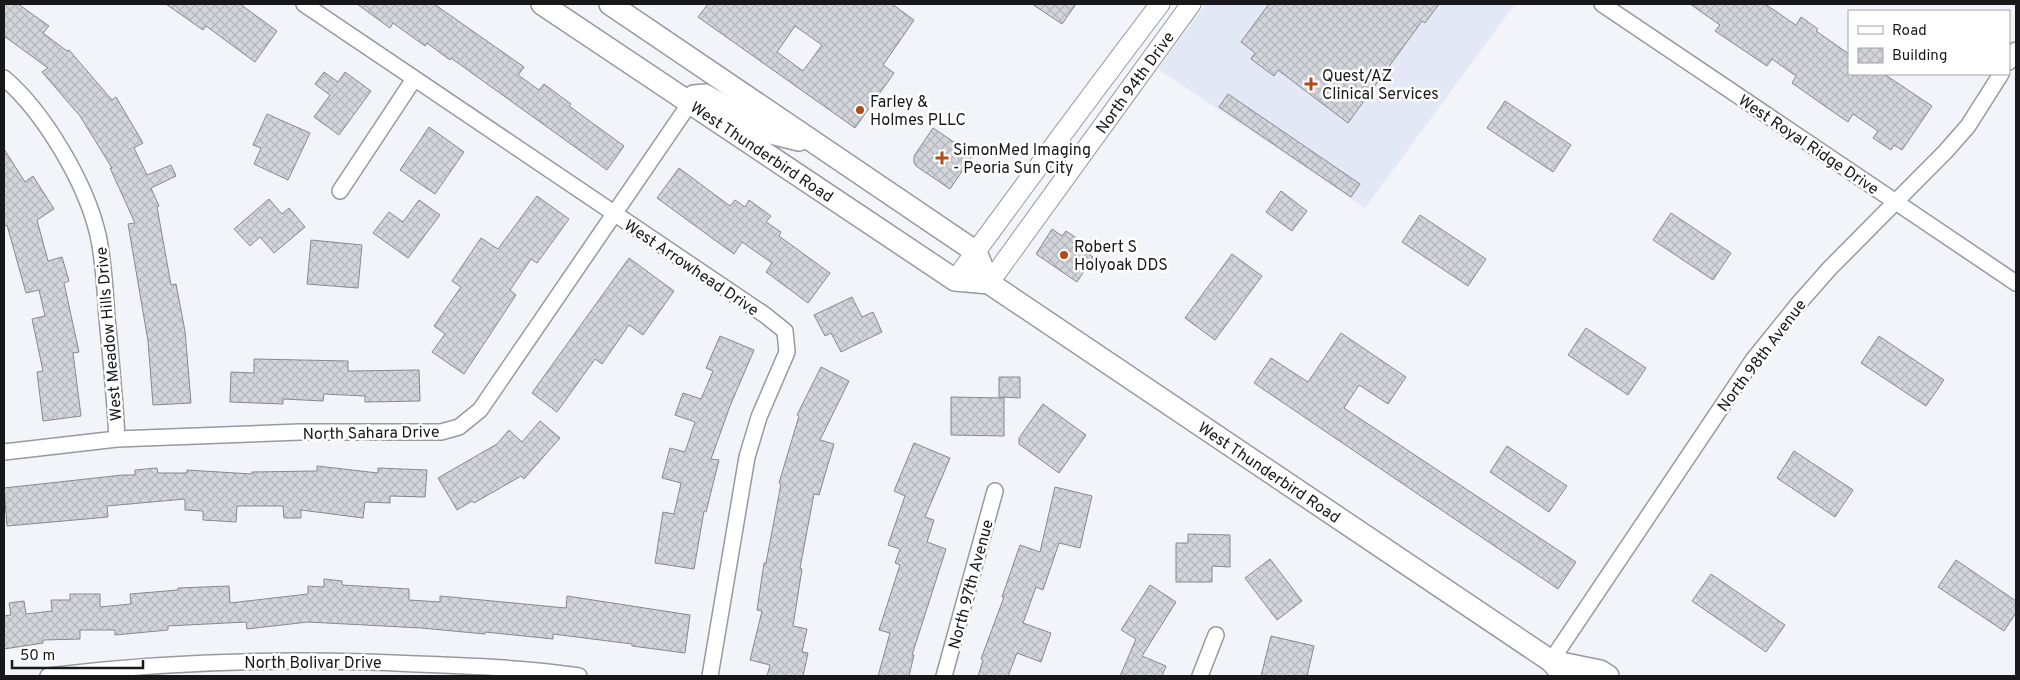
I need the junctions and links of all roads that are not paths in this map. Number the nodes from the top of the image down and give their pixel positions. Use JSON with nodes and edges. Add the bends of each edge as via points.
{"nodes":[{"id":1,"x":304,"y":4,"type":"edge"},
{"id":2,"x":542,"y":4,"type":"edge"},
{"id":3,"x":610,"y":4,"type":"edge"},
{"id":4,"x":1160,"y":4,"type":"edge"},
{"id":5,"x":1191,"y":4,"type":"edge"},
{"id":6,"x":1602,"y":4,"type":"edge"},
{"id":7,"x":1109,"y":71,"type":"junction"},
{"id":8,"x":2000,"y":75,"type":"edge"},
{"id":9,"x":4,"y":78,"type":"edge"},
{"id":10,"x":414,"y":79,"type":"junction"},
{"id":11,"x":1130,"y":87,"type":"junction"},
{"id":12,"x":690,"y":103,"type":"junction"},
{"id":13,"x":816,"y":145,"type":"junction"},
{"id":14,"x":1049,"y":155,"type":"junction"},
{"id":15,"x":1069,"y":170,"type":"junction"},
{"id":16,"x":340,"y":191,"type":"dead end"},
{"id":17,"x":1895,"y":202,"type":"junction"},
{"id":18,"x":614,"y":214,"type":"junction"},
{"id":19,"x":976,"y":252,"type":"junction"},
{"id":20,"x":955,"y":280,"type":"junction"},
{"id":21,"x":988,"y":282,"type":"junction"},
{"id":22,"x":2016,"y":283,"type":"edge"},
{"id":23,"x":117,"y":439,"type":"junction"},
{"id":24,"x":4,"y":452,"type":"edge"},
{"id":25,"x":995,"y":491,"type":"dead end"},
{"id":26,"x":1216,"y":635,"type":"dead end"},
{"id":27,"x":1558,"y":668,"type":"edge"},
{"id":28,"x":48,"y":676,"type":"edge"},
{"id":29,"x":579,"y":676,"type":"edge"},
{"id":30,"x":710,"y":676,"type":"edge"},
{"id":31,"x":944,"y":676,"type":"edge"},
{"id":32,"x":1200,"y":676,"type":"edge"},
{"id":33,"x":1608,"y":676,"type":"edge"}],
"edges":[{"from":1,"to":10,"type":"street","name":"West Arrowhead Drive"},
{"from":2,"to":12,"type":"main road","name":"West Thunderbird Road"},
{"from":3,"to":13,"type":"main road"},
{"from":4,"to":7,"type":"street","name":"North 94th Drive"},
{"from":5,"to":11,"type":"street","name":"North 94th Drive"},
{"from":6,"to":17,"type":"street","name":"West Royal Ridge Drive"},
{"from":7,"to":11,"type":"street"},
{"from":7,"to":14,"type":"street","name":"North 94th Drive"},
{"from":8,"to":17,"type":"street","name":"North 98th Avenue","via":[[1968,126]]},
{"from":9,"to":23,"type":"street","name":"West Meadow Hills Drive","via":[[35,109],[53,136],[88,204],[98,234]]},
{"from":10,"to":16,"type":"street"},
{"from":10,"to":18,"type":"street","name":"West Arrowhead Drive"},
{"from":11,"to":15,"type":"street","name":"North 94th Drive"},
{"from":12,"to":13,"type":"main road","via":[[694,96],[705,95],[771,133]]},
{"from":12,"to":18,"type":"street","name":"North Sahara Drive"},
{"from":12,"to":20,"type":"main road","name":"West Thunderbird Road"},
{"from":13,"to":19,"type":"main road"},
{"from":14,"to":15,"type":"street"},
{"from":14,"to":19,"type":"street","name":"North 94th Drive","via":[[1010,202]]},
{"from":15,"to":21,"type":"street","name":"North 94th Drive"},
{"from":17,"to":22,"type":"street","name":"West Royal Ridge Drive"},
{"from":17,"to":27,"type":"street","name":"North 98th Avenue","via":[[1818,282],[1753,360]]},
{"from":18,"to":23,"type":"street","name":"North Sahara Drive","via":[[480,410],[459,427],[441,432],[300,432]]},
{"from":18,"to":30,"type":"street","name":"West Arrowhead Drive","via":[[785,331],[787,352],[747,457]]},
{"from":19,"to":20,"type":"street","name":"North 94th Drive"},
{"from":19,"to":21,"type":"main road"},
{"from":20,"to":21,"type":"main road"},
{"from":21,"to":27,"type":"main road","name":"West Thunderbird Road"},
{"from":23,"to":24,"type":"street","name":"North Sahara Drive"},
{"from":25,"to":31,"type":"street","name":"North 97th Avenue"},
{"from":26,"to":32,"type":"street"},
{"from":27,"to":33,"type":"main road","name":"West Thunderbird Road","via":[[1600,671]]},
{"from":28,"to":29,"type":"street","name":"North Bolivar Drive","via":[[195,662],[343,660]]}]}
